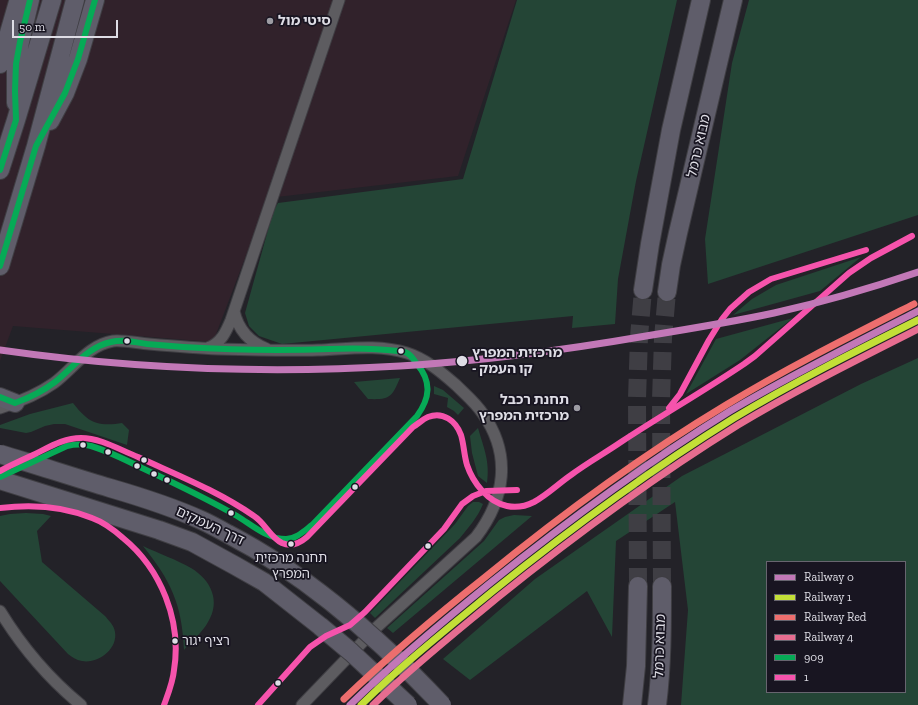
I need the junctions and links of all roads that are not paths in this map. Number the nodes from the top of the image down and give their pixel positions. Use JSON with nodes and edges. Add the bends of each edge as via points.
{"nodes":[{"id":1,"x":19,"y":0,"type":"edge"},
{"id":2,"x":30,"y":0,"type":"edge"},
{"id":3,"x":52,"y":0,"type":"edge"},
{"id":4,"x":75,"y":0,"type":"edge"},
{"id":5,"x":96,"y":0,"type":"edge"},
{"id":6,"x":339,"y":0,"type":"edge"},
{"id":7,"x":700,"y":0,"type":"edge"},
{"id":8,"x":733,"y":0,"type":"edge"},
{"id":9,"x":0,"y":64,"type":"edge"},
{"id":10,"x":16,"y":120,"type":"junction"},
{"id":11,"x":36,"y":146,"type":"junction"},
{"id":12,"x":0,"y":170,"type":"edge"},
{"id":13,"x":0,"y":266,"type":"edge"},
{"id":14,"x":643,"y":290,"type":"tunnel mouth"},
{"id":15,"x":667,"y":292,"type":"tunnel mouth"},
{"id":16,"x":234,"y":310,"type":"junction"},
{"id":17,"x":208,"y":348,"type":"junction"},
{"id":18,"x":274,"y":350,"type":"junction"},
{"id":19,"x":5,"y":403,"type":"edge"},
{"id":20,"x":0,"y":454,"type":"edge"},
{"id":21,"x":0,"y":480,"type":"edge"},
{"id":22,"x":638,"y":586,"type":"tunnel mouth"},
{"id":23,"x":662,"y":586,"type":"tunnel mouth"},
{"id":24,"x":0,"y":611,"type":"edge"},
{"id":25,"x":81,"y":705,"type":"edge"},
{"id":26,"x":302,"y":705,"type":"edge"},
{"id":27,"x":408,"y":705,"type":"edge"},
{"id":28,"x":442,"y":705,"type":"edge"},
{"id":29,"x":632,"y":705,"type":"edge"},
{"id":30,"x":657,"y":705,"type":"edge"}],
"edges":[{"from":1,"to":9,"type":"highway"},
{"from":2,"to":10,"type":"highway","via":[[16,64]]},
{"from":3,"to":10,"type":"highway"},
{"from":4,"to":11,"type":"highway"},
{"from":5,"to":11,"type":"highway","via":[[65,93]]},
{"from":6,"to":16,"type":"street"},
{"from":7,"to":14,"type":"highway","via":[[667,152]]},
{"from":8,"to":15,"type":"highway","name":"מבוא כרמל","via":[[678,233]]},
{"from":10,"to":12,"type":"highway"},
{"from":11,"to":13,"type":"highway"},
{"from":16,"to":17,"type":"street","via":[[223,337]]},
{"from":16,"to":18,"type":"street","via":[[246,336],[266,349]]},
{"from":17,"to":18,"type":"street"},
{"from":17,"to":19,"type":"street","via":[[118,341],[104,344],[85,355],[40,392]]},
{"from":18,"to":26,"type":"street","via":[[383,348],[421,359],[468,396],[483,414],[493,432],[502,466],[497,499],[488,520],[476,537],[378,626]]},
{"from":20,"to":28,"type":"highway","name":"דרך העמקים","bridge":true,"via":[[168,506],[247,543],[300,578],[336,607],[396,659]]},
{"from":21,"to":27,"type":"highway","name":"דרך העמקים","bridge":true,"via":[[159,530],[192,542],[234,565],[264,582],[320,626]]},
{"from":22,"to":29,"type":"highway","name":"מבוא כרמל","via":[[636,666]]},
{"from":23,"to":30,"type":"highway","name":"מבוא כרמל","via":[[662,634]]},
{"from":24,"to":25,"type":"street","via":[[41,668]]}]}
